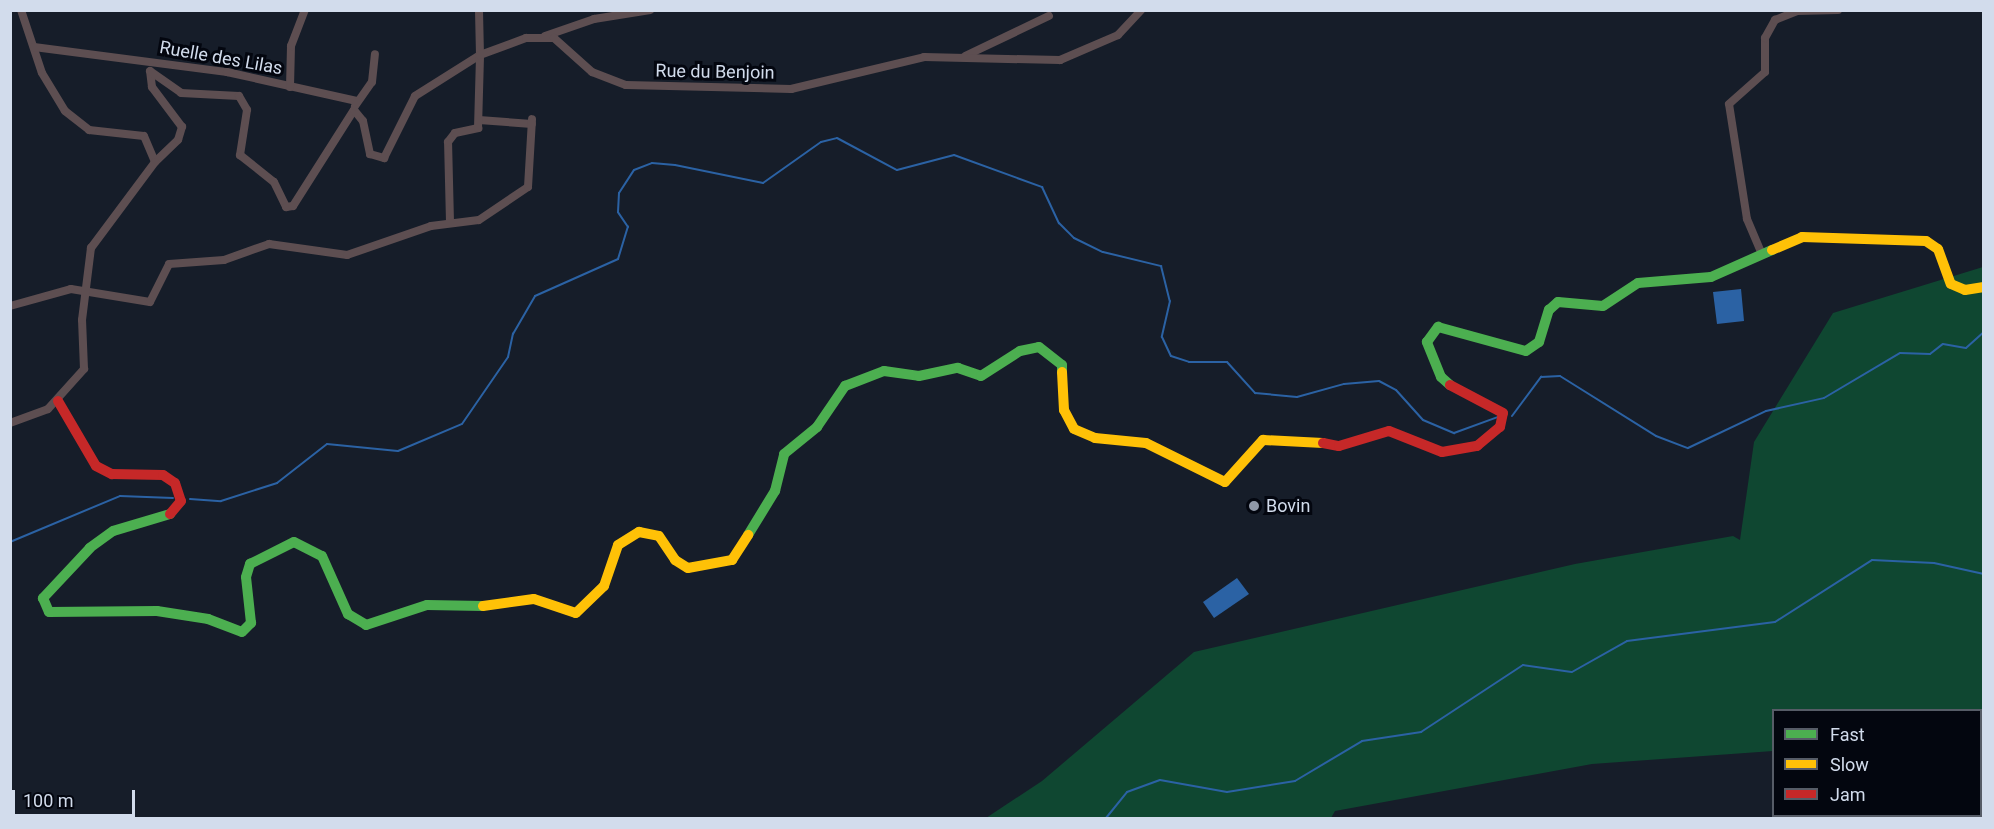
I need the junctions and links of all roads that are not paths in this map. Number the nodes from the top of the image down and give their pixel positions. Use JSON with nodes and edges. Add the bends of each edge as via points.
{"nodes":[{"id":1,"x":21,"y":10,"type":"edge"},
{"id":2,"x":305,"y":10,"type":"edge"},
{"id":3,"x":479,"y":10,"type":"edge"},
{"id":4,"x":650,"y":10,"type":"edge"},
{"id":5,"x":1141,"y":10,"type":"edge"},
{"id":6,"x":1838,"y":10,"type":"edge"},
{"id":7,"x":1048,"y":16,"type":"dead end"},
{"id":8,"x":545,"y":36,"type":"junction"},
{"id":9,"x":34,"y":47,"type":"junction"},
{"id":10,"x":375,"y":54,"type":"dead end"},
{"id":11,"x":480,"y":55,"type":"junction"},
{"id":12,"x":965,"y":57,"type":"junction"},
{"id":13,"x":145,"y":62,"type":"junction"},
{"id":14,"x":150,"y":71,"type":"junction"},
{"id":15,"x":290,"y":87,"type":"junction"},
{"id":16,"x":356,"y":105,"type":"junction"},
{"id":17,"x":479,"y":120,"type":"junction"},
{"id":18,"x":156,"y":162,"type":"junction"},
{"id":19,"x":450,"y":222,"type":"junction"},
{"id":20,"x":1761,"y":252,"type":"junction"},
{"id":21,"x":1983,"y":287,"type":"edge"},
{"id":22,"x":85,"y":289,"type":"junction"},
{"id":23,"x":10,"y":306,"type":"edge"},
{"id":24,"x":58,"y":401,"type":"junction"},
{"id":25,"x":10,"y":423,"type":"edge"}],
"edges":[{"from":1,"to":9,"type":"street"},
{"from":2,"to":15,"type":"street","name":"Ruelle des Lilas","via":[[291,46]]},
{"from":3,"to":11,"type":"street"},
{"from":4,"to":8,"type":"street","via":[[594,19]]},
{"from":5,"to":12,"type":"street","name":"Rue du Benjoin","via":[[1118,35],[1072,57]]},
{"from":6,"to":20,"type":"street","via":[[1797,11],[1775,20],[1765,38],[1765,72],[1729,104],[1747,219]]},
{"from":7,"to":12,"type":"street","name":"Rue du Benjoin"},
{"from":8,"to":11,"type":"street"},
{"from":8,"to":12,"type":"street","name":"Rue du Benjoin","via":[[602,77],[638,87],[807,88],[924,57]]},
{"from":9,"to":13,"type":"street","name":"Ruelle des Lilas"},
{"from":9,"to":18,"type":"street","via":[[55,98],[77,123],[96,132],[138,133],[149,141]]},
{"from":10,"to":16,"type":"street","via":[[372,82]]},
{"from":11,"to":16,"type":"street","via":[[415,96],[381,160],[370,154]]},
{"from":11,"to":17,"type":"street"},
{"from":13,"to":14,"type":"street","name":"Ruelle des Lilas"},
{"from":13,"to":15,"type":"street","name":"Ruelle des Lilas"},
{"from":14,"to":16,"type":"street","via":[[181,93],[229,93],[243,100],[247,113],[240,154],[274,182],[286,207],[293,206]]},
{"from":14,"to":18,"type":"street","name":"Ruelle des Lilas","via":[[152,87],[182,127],[178,140]]},
{"from":15,"to":16,"type":"street","name":"Ruelle des Lilas"},
{"from":17,"to":19,"type":"street","via":[[474,131],[455,133],[448,142]]},
{"from":17,"to":19,"type":"street","via":[[532,122],[531,177],[522,195],[479,220]]},
{"from":18,"to":22,"type":"street","via":[[97,234],[87,262]]},
{"from":19,"to":22,"type":"street","via":[[347,255],[269,244],[224,260],[169,264],[150,302]]},
{"from":20,"to":21,"type":"street","via":[[1802,237],[1926,241],[1938,249],[1951,284],[1965,290]]},
{"from":20,"to":24,"type":"street","via":[[1711,277],[1638,283],[1603,306],[1558,302],[1549,310],[1539,342],[1527,351],[1435,328],[1427,342],[1441,376],[1459,392],[1503,412],[1496,432],[1460,452],[1429,449],[1389,431],[1339,446],[1268,439],[1256,445],[1232,478],[1221,482],[1146,443],[1095,438],[1074,429],[1064,411],[1062,365],[1040,347],[1020,351],[981,376],[958,368],[932,375],[873,374],[845,386],[817,428],[784,454],[775,491],[732,560],[688,568],[675,560],[659,536],[639,532],[618,545],[604,586],[576,613],[534,600],[470,608],[427,605],[366,625],[348,614],[322,556],[294,542],[250,564],[246,577],[250,623],[242,632],[208,619],[157,610],[49,612],[43,598],[90,548],[113,531],[175,512],[181,501],[175,483],[162,475],[112,474],[96,466]]},
{"from":22,"to":23,"type":"street"},
{"from":22,"to":24,"type":"street","via":[[84,369]]},
{"from":24,"to":25,"type":"street","via":[[33,417]]}]}
